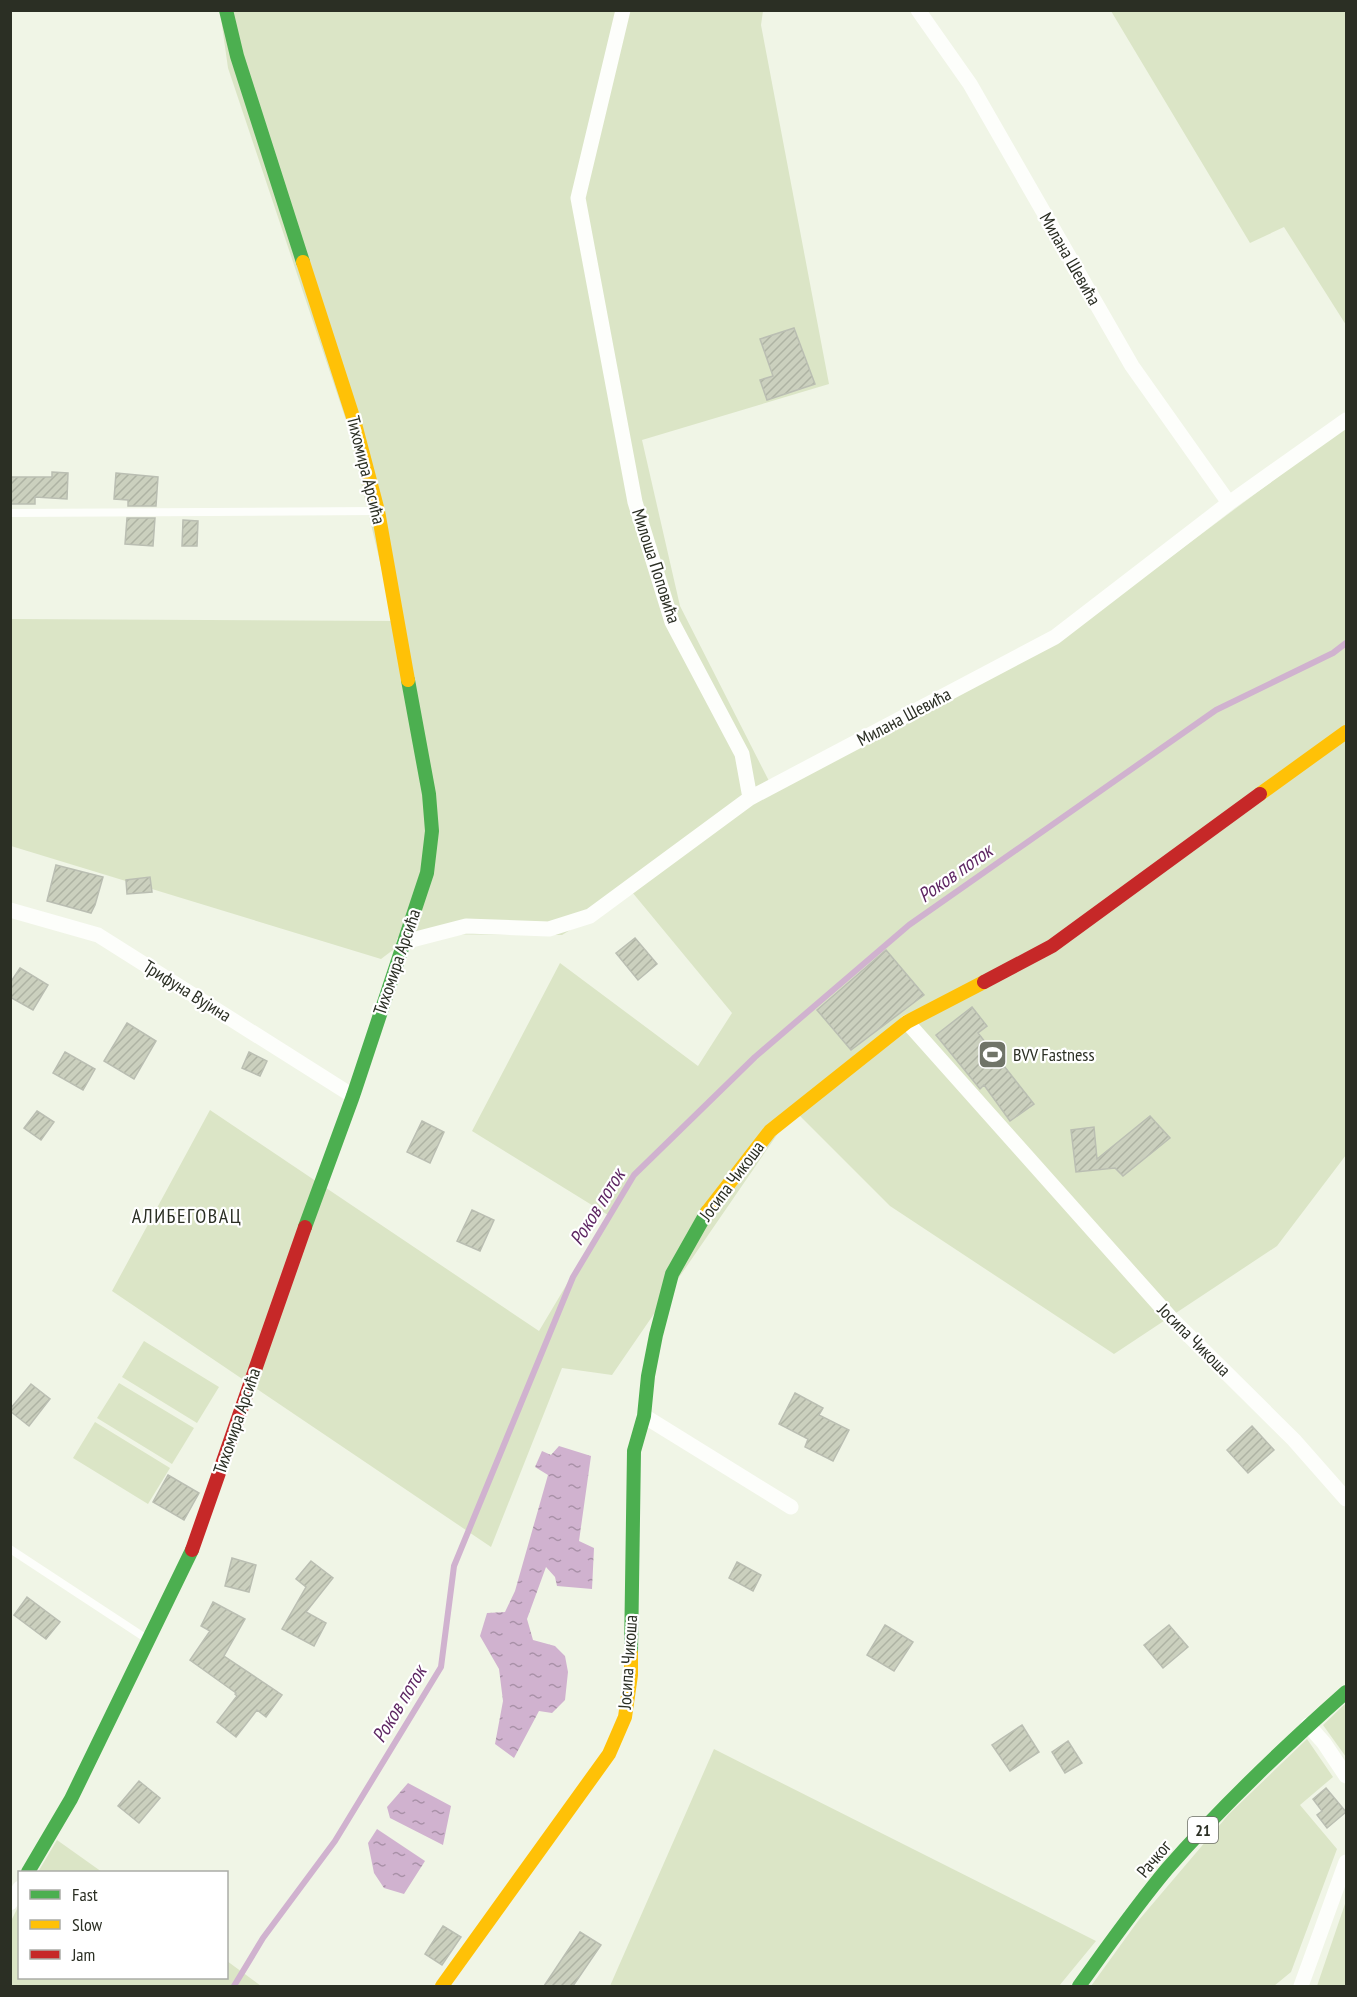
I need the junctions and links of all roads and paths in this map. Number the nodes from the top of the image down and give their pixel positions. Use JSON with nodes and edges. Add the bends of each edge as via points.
{"nodes":[{"id":1,"x":226,"y":10,"type":"edge"},
{"id":2,"x":623,"y":10,"type":"edge"},
{"id":3,"x":918,"y":10,"type":"edge"},
{"id":4,"x":1347,"y":420,"type":"edge"},
{"id":5,"x":1229,"y":503,"type":"junction"},
{"id":6,"x":378,"y":511,"type":"junction"},
{"id":7,"x":10,"y":513,"type":"edge"},
{"id":8,"x":1347,"y":732,"type":"edge"},
{"id":9,"x":750,"y":798,"type":"junction"},
{"id":10,"x":10,"y":910,"type":"edge"},
{"id":11,"x":404,"y":942,"type":"junction"},
{"id":12,"x":907,"y":1022,"type":"junction"},
{"id":13,"x":352,"y":1096,"type":"junction"},
{"id":14,"x":644,"y":1416,"type":"junction"},
{"id":15,"x":1347,"y":1498,"type":"edge"},
{"id":16,"x":791,"y":1507,"type":"dead end"},
{"id":17,"x":10,"y":1549,"type":"edge"},
{"id":18,"x":149,"y":1641,"type":"junction"},
{"id":19,"x":1347,"y":1692,"type":"edge"},
{"id":20,"x":1308,"y":1725,"type":"junction"},
{"id":21,"x":1347,"y":1776,"type":"edge"},
{"id":22,"x":1347,"y":1862,"type":"edge"},
{"id":23,"x":29,"y":1871,"type":"edge"},
{"id":24,"x":1300,"y":1985,"type":"edge"},
{"id":25,"x":442,"y":1986,"type":"edge"},
{"id":26,"x":1080,"y":1986,"type":"edge"}],
"edges":[{"from":1,"to":6,"type":"street","name":"Тихомира Арсића","via":[[237,56],[354,420]]},
{"from":2,"to":9,"type":"street","name":"Милоша Поповића","via":[[578,198],[635,502],[672,622],[742,754]]},
{"from":3,"to":5,"type":"street","name":"Милана Шевића","via":[[969,84],[1132,366]]},
{"from":4,"to":5,"type":"street","name":"Милана Шевића"},
{"from":5,"to":9,"type":"street","name":"Милана Шевића","via":[[1055,637]]},
{"from":6,"to":7,"type":"lane"},
{"from":6,"to":11,"type":"street","name":"Тихомира Арсића","via":[[429,794],[432,831],[427,873]]},
{"from":8,"to":12,"type":"street","via":[[1052,946]]},
{"from":9,"to":11,"type":"street","via":[[590,916],[549,929],[466,926]]},
{"from":10,"to":13,"type":"street","name":"Трифуна Вујина","via":[[98,935]]},
{"from":11,"to":13,"type":"street","name":"Тихомира Арсића"},
{"from":12,"to":14,"type":"street","name":"Јосипа Чикоша","via":[[770,1131],[710,1206],[672,1274],[656,1335]]},
{"from":12,"to":15,"type":"street","name":"Јосипа Чикоша","via":[[1170,1317]]},
{"from":13,"to":18,"type":"street","name":"Тихомира Арсића","via":[[189,1557]]},
{"from":14,"to":16,"type":"street"},
{"from":14,"to":25,"type":"street","name":"Јосипа Чикоша","via":[[634,1451],[631,1675],[625,1717],[609,1754]]},
{"from":17,"to":18,"type":"lane"},
{"from":18,"to":23,"type":"street","name":"Тихомира Арсића","via":[[71,1800]]},
{"from":19,"to":20,"type":"street","name":"Рачког","number":"21"},
{"from":20,"to":21,"type":"street"},
{"from":20,"to":26,"type":"street","name":"Рачког","number":"21","via":[[1178,1857]]},
{"from":22,"to":24,"type":"street"}]}
